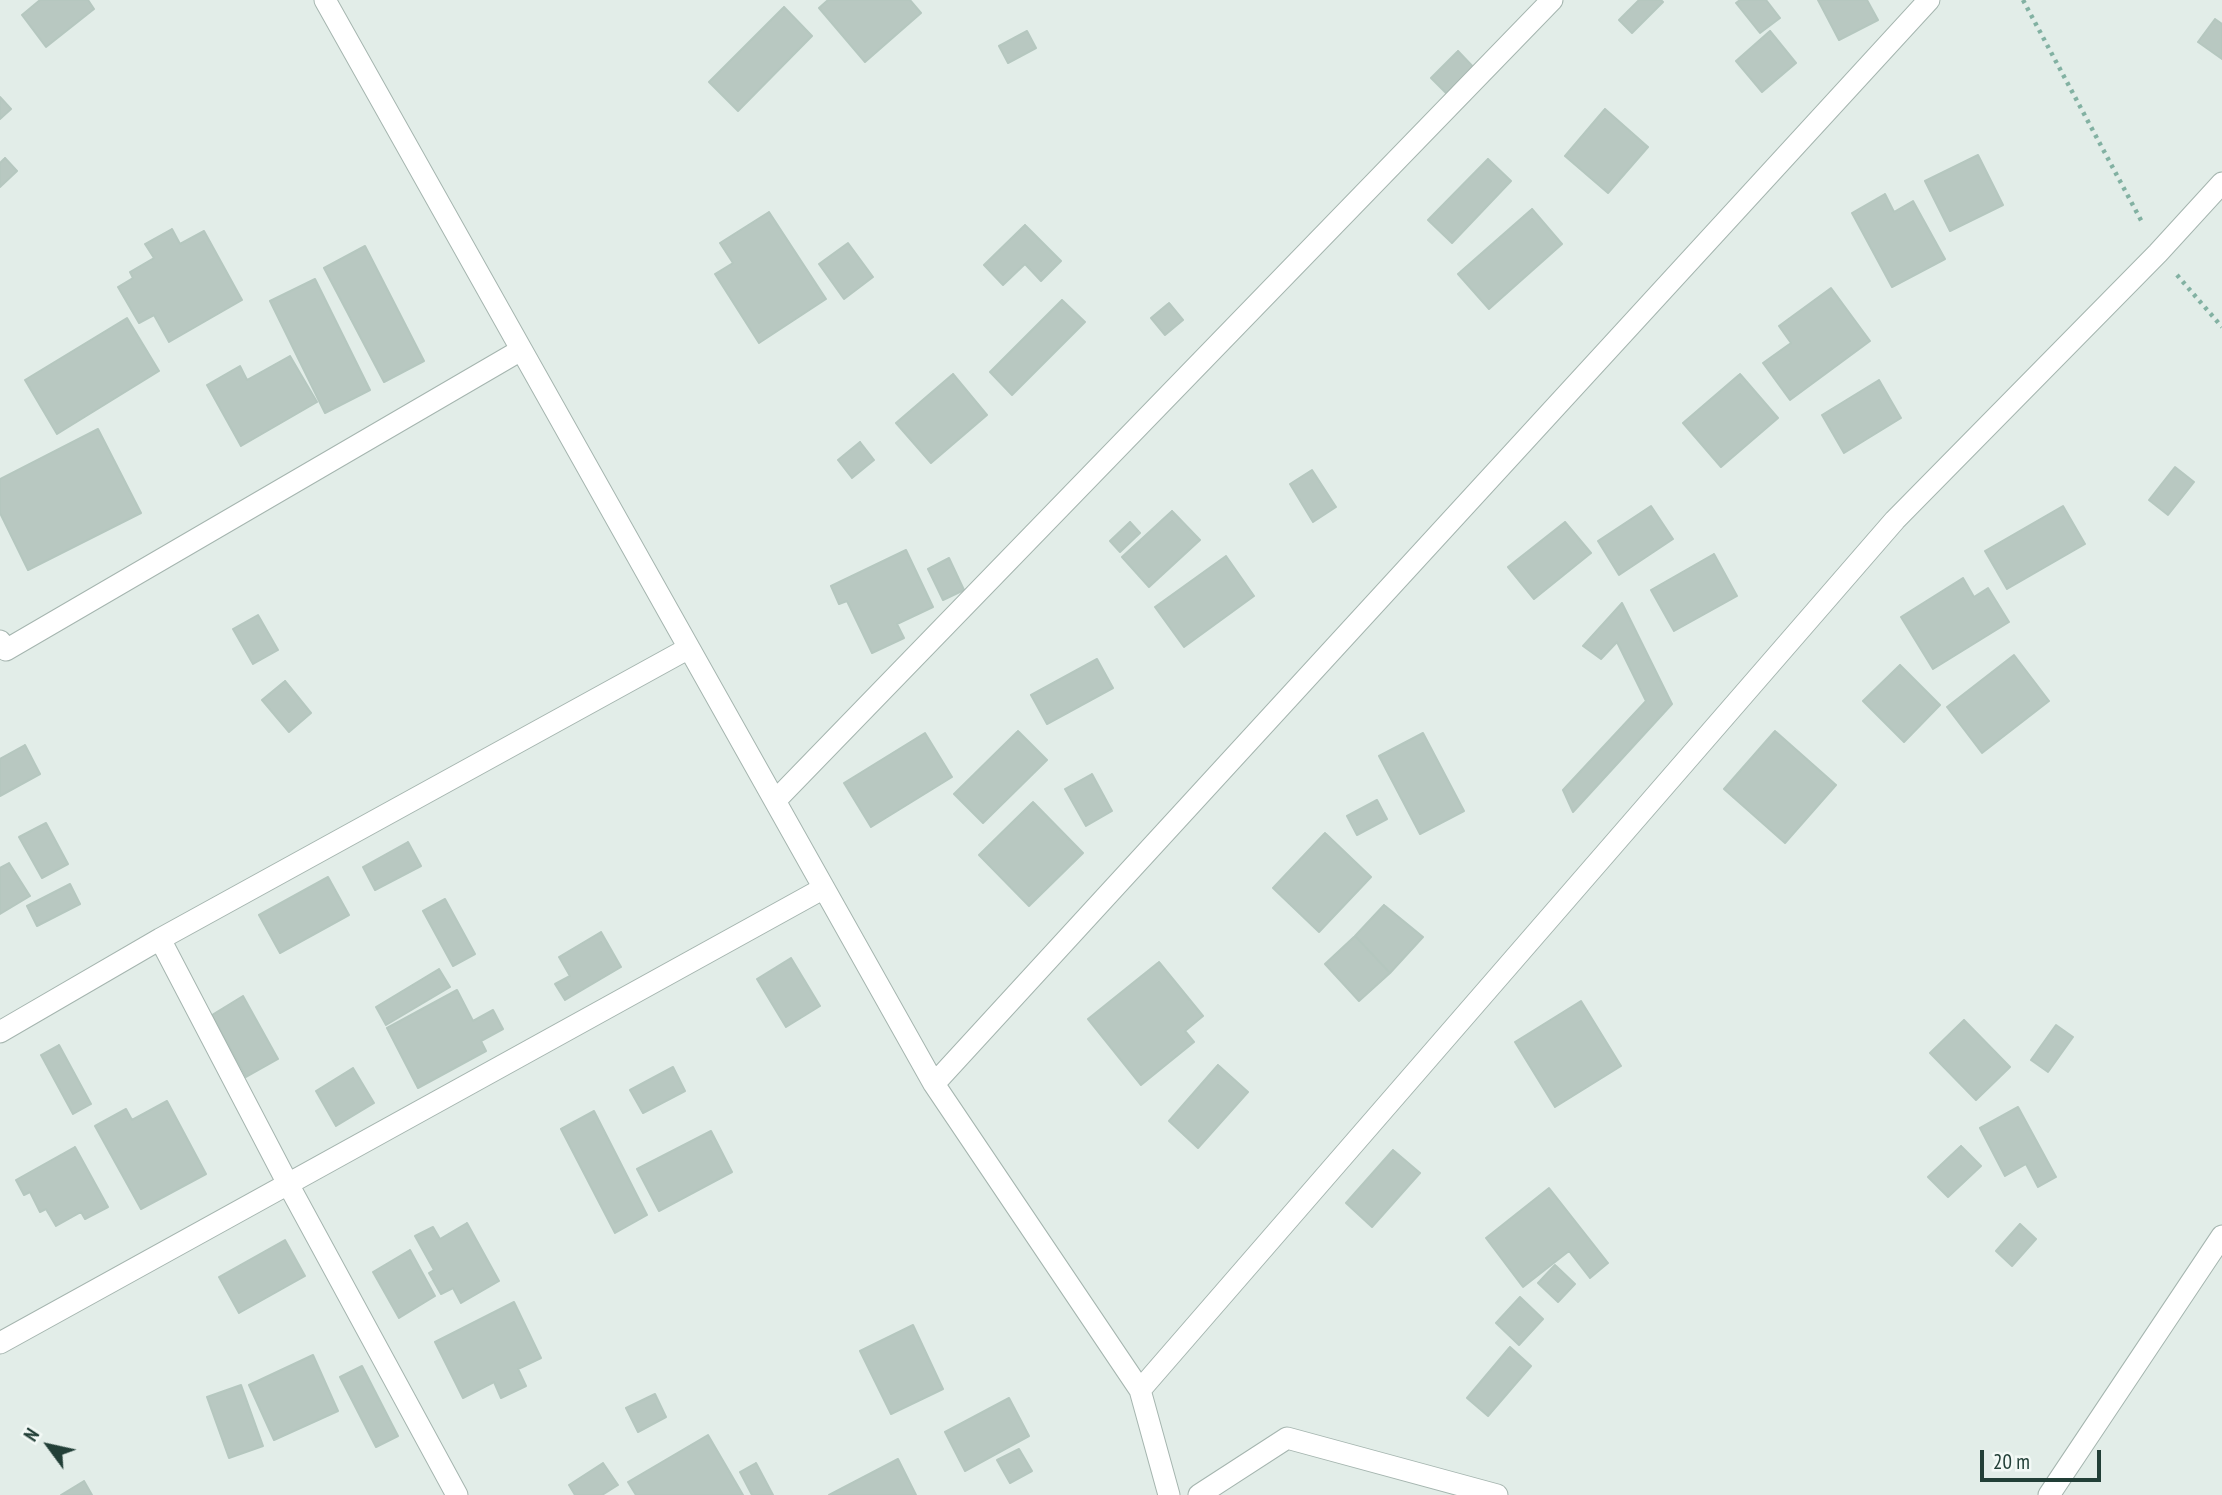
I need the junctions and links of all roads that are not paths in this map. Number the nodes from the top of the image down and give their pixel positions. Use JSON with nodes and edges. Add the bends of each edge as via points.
{"nodes":[{"id":1,"x":325,"y":0,"type":"edge"},
{"id":2,"x":1552,"y":0,"type":"edge"},
{"id":3,"x":1930,"y":0,"type":"edge"},
{"id":4,"x":2222,"y":183,"type":"edge"},
{"id":5,"x":521,"y":350,"type":"junction"},
{"id":6,"x":0,"y":641,"type":"edge"},
{"id":7,"x":689,"y":648,"type":"junction"},
{"id":8,"x":775,"y":801,"type":"junction"},
{"id":9,"x":824,"y":888,"type":"junction"},
{"id":10,"x":160,"y":939,"type":"junction"},
{"id":11,"x":0,"y":1032,"type":"edge"},
{"id":12,"x":934,"y":1084,"type":"junction"},
{"id":13,"x":288,"y":1184,"type":"junction"},
{"id":14,"x":2222,"y":1236,"type":"edge"},
{"id":15,"x":0,"y":1343,"type":"edge"},
{"id":16,"x":1140,"y":1390,"type":"junction"},
{"id":17,"x":457,"y":1495,"type":"edge"},
{"id":18,"x":1169,"y":1495,"type":"edge"},
{"id":19,"x":1199,"y":1495,"type":"edge"},
{"id":20,"x":1497,"y":1495,"type":"edge"},
{"id":21,"x":2049,"y":1495,"type":"edge"}],
"edges":[{"from":1,"to":5,"type":"street"},
{"from":2,"to":8,"type":"street"},
{"from":3,"to":12,"type":"street"},
{"from":4,"to":16,"type":"street","via":[[1895,520]]},
{"from":5,"to":6,"type":"street","via":[[6,650]]},
{"from":5,"to":7,"type":"street"},
{"from":7,"to":8,"type":"street"},
{"from":7,"to":10,"type":"street"},
{"from":8,"to":9,"type":"street"},
{"from":9,"to":12,"type":"street"},
{"from":9,"to":13,"type":"street"},
{"from":10,"to":11,"type":"street"},
{"from":10,"to":13,"type":"street"},
{"from":12,"to":16,"type":"street"},
{"from":13,"to":15,"type":"street"},
{"from":13,"to":17,"type":"street"},
{"from":14,"to":21,"type":"street"},
{"from":16,"to":18,"type":"street"},
{"from":19,"to":20,"type":"street","via":[[1287,1438]]}]}
